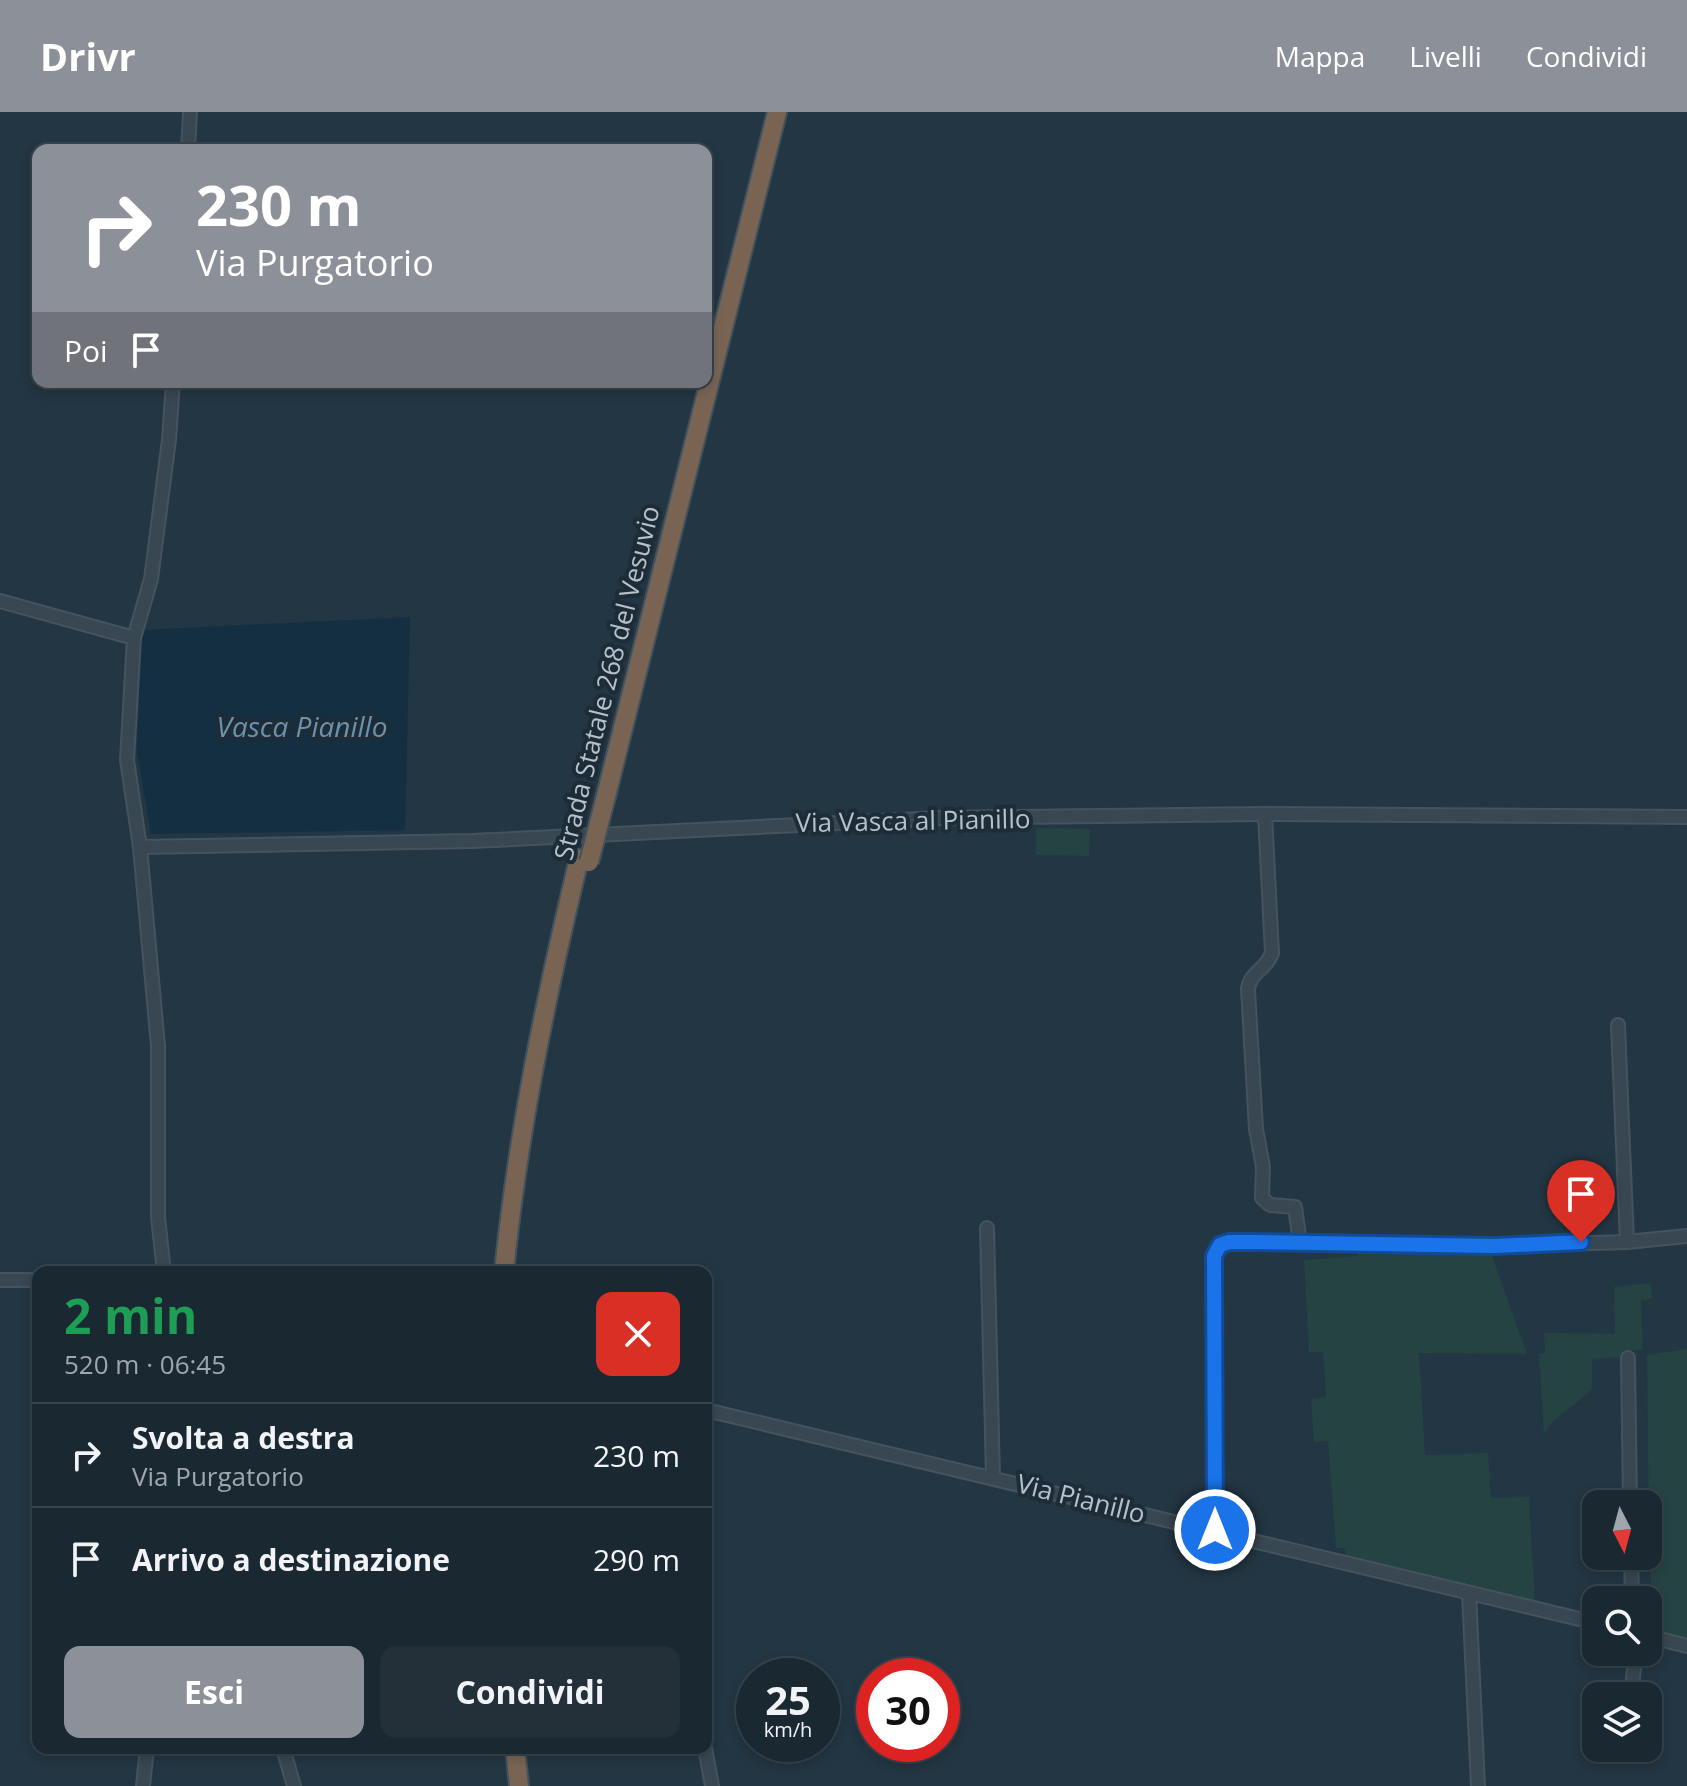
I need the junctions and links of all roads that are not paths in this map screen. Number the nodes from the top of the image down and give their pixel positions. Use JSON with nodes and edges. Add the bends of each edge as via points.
{"nodes":[{"id":1,"x":190,"y":112,"type":"edge"},
{"id":2,"x":766,"y":112,"type":"edge"},
{"id":3,"x":777,"y":112,"type":"edge"},
{"id":4,"x":188,"y":144,"type":"edge"},
{"id":5,"x":750,"y":197,"type":"junction"},
{"id":6,"x":712,"y":330,"type":"edge"},
{"id":7,"x":712,"y":350,"type":"edge"},
{"id":8,"x":173,"y":388,"type":"edge"},
{"id":9,"x":697,"y":388,"type":"edge"},
{"id":10,"x":702,"y":388,"type":"edge"},
{"id":11,"x":0,"y":601,"type":"edge"},
{"id":12,"x":134,"y":638,"type":"junction"},
{"id":13,"x":601,"y":795,"type":"junction"},
{"id":14,"x":1265,"y":814,"type":"junction"},
{"id":15,"x":1687,"y":817,"type":"edge"},
{"id":16,"x":140,"y":847,"type":"junction"},
{"id":17,"x":584,"y":861,"type":"junction"},
{"id":18,"x":1618,"y":1025,"type":"dead end"},
{"id":19,"x":987,"y":1228,"type":"dead end"},
{"id":20,"x":1687,"y":1236,"type":"edge"},
{"id":21,"x":1627,"y":1242,"type":"junction"},
{"id":22,"x":1300,"y":1243,"type":"junction"},
{"id":23,"x":163,"y":1266,"type":"edge"},
{"id":24,"x":505,"y":1266,"type":"edge"},
{"id":25,"x":516,"y":1266,"type":"edge"},
{"id":26,"x":0,"y":1280,"type":"edge"},
{"id":27,"x":32,"y":1280,"type":"edge"},
{"id":28,"x":1628,"y":1358,"type":"dead end"},
{"id":29,"x":712,"y":1411,"type":"edge"},
{"id":30,"x":993,"y":1477,"type":"junction"},
{"id":31,"x":1630,"y":1490,"type":"edge"},
{"id":32,"x":1215,"y":1530,"type":"junction"},
{"id":33,"x":1469,"y":1593,"type":"junction"},
{"id":34,"x":1582,"y":1620,"type":"edge"},
{"id":35,"x":1662,"y":1640,"type":"edge"},
{"id":36,"x":1687,"y":1646,"type":"edge"},
{"id":37,"x":146,"y":1754,"type":"edge"},
{"id":38,"x":285,"y":1754,"type":"edge"},
{"id":39,"x":505,"y":1754,"type":"edge"},
{"id":40,"x":516,"y":1754,"type":"edge"},
{"id":41,"x":706,"y":1754,"type":"edge"},
{"id":42,"x":143,"y":1786,"type":"edge"},
{"id":43,"x":294,"y":1786,"type":"edge"},
{"id":44,"x":508,"y":1786,"type":"edge"},
{"id":45,"x":519,"y":1786,"type":"edge"},
{"id":46,"x":712,"y":1786,"type":"edge"},
{"id":47,"x":1478,"y":1786,"type":"edge"}],
"edges":[{"from":1,"to":4,"type":"street"},
{"from":2,"to":5,"type":"highway","name":"Strada Statale 268 del Vesuvio"},
{"from":3,"to":5,"type":"highway","name":"Strada Statale 268 del Vesuvio"},
{"from":5,"to":6,"type":"highway","name":"Strada Statale 268 del Vesuvio"},
{"from":5,"to":7,"type":"highway","name":"Strada Statale 268 del Vesuvio"},
{"from":8,"to":12,"type":"street","via":[[151,579]]},
{"from":9,"to":13,"type":"highway","name":"Strada Statale 268 del Vesuvio"},
{"from":10,"to":13,"type":"highway","name":"Strada Statale 268 del Vesuvio"},
{"from":11,"to":12,"type":"street"},
{"from":12,"to":16,"type":"street","via":[[127,760]]},
{"from":13,"to":17,"type":"highway","name":"Strada Statale 268 del Vesuvio"},
{"from":14,"to":15,"type":"street","name":"Via Vasca al Pianillo"},
{"from":14,"to":16,"type":"street","name":"Via Vasca al Pianillo","via":[[941,818],[472,841]]},
{"from":14,"to":22,"type":"street","via":[[1272,953],[1251,977],[1248,989],[1256,1129],[1262,1198],[1270,1205],[1295,1207]]},
{"from":16,"to":23,"type":"street","via":[[158,1046],[158,1217]]},
{"from":17,"to":24,"type":"highway","name":"Strada Statale 268 del Vesuvio","via":[[534,1059]]},
{"from":17,"to":25,"type":"highway","name":"Strada Statale 268 del Vesuvio","via":[[545,1061]]},
{"from":18,"to":21,"type":"street"},
{"from":19,"to":30,"type":"street"},
{"from":20,"to":21,"type":"street"},
{"from":21,"to":22,"type":"street"},
{"from":22,"to":32,"type":"street","via":[[1229,1242],[1214,1256]]},
{"from":26,"to":27,"type":"street"},
{"from":28,"to":31,"type":"street"},
{"from":29,"to":30,"type":"street","name":"Via Pianillo"},
{"from":30,"to":32,"type":"street","name":"Via Pianillo"},
{"from":32,"to":33,"type":"street","name":"Via Pianillo"},
{"from":33,"to":34,"type":"street","name":"Via Pianillo"},
{"from":33,"to":47,"type":"street"},
{"from":35,"to":36,"type":"street"},
{"from":37,"to":42,"type":"street"},
{"from":38,"to":43,"type":"street"},
{"from":39,"to":44,"type":"highway"},
{"from":40,"to":45,"type":"highway"},
{"from":41,"to":46,"type":"street"}]}
